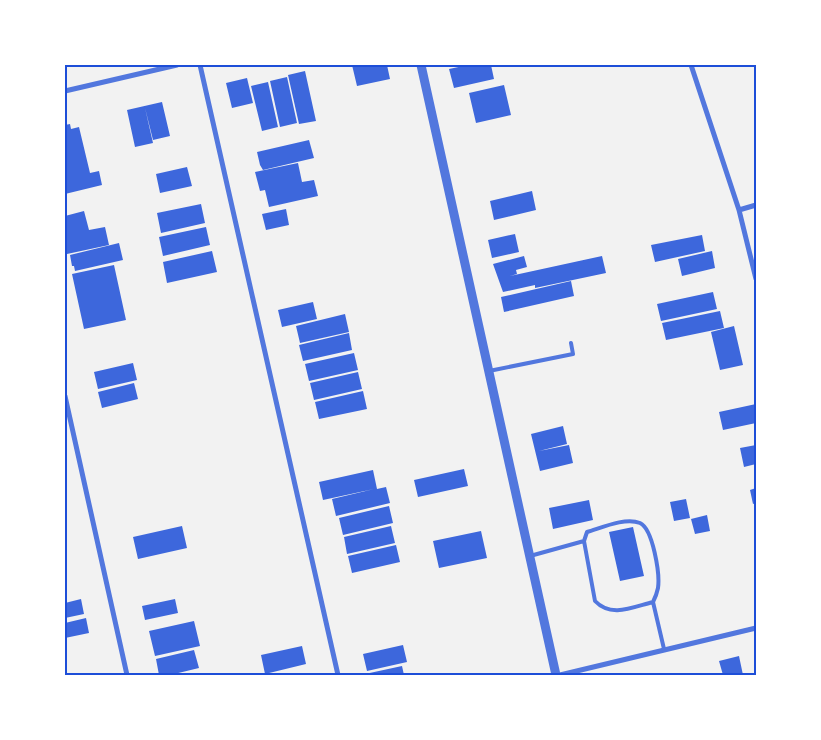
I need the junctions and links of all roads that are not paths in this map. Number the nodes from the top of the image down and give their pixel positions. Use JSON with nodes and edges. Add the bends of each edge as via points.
{"nodes":[{"id":1,"x":177,"y":65,"type":"edge"},
{"id":2,"x":200,"y":65,"type":"edge"},
{"id":3,"x":421,"y":65,"type":"edge"},
{"id":4,"x":691,"y":65,"type":"edge"},
{"id":5,"x":65,"y":91,"type":"edge"},
{"id":6,"x":756,"y":205,"type":"edge"},
{"id":7,"x":739,"y":210,"type":"junction"},
{"id":8,"x":753,"y":256,"type":"edge"},
{"id":9,"x":756,"y":279,"type":"edge"},
{"id":10,"x":571,"y":343,"type":"dead end"},
{"id":11,"x":489,"y":371,"type":"junction"},
{"id":12,"x":65,"y":396,"type":"edge"},
{"id":13,"x":584,"y":541,"type":"junction"},
{"id":14,"x":530,"y":556,"type":"junction"},
{"id":15,"x":653,"y":602,"type":"junction"},
{"id":16,"x":756,"y":628,"type":"edge"},
{"id":17,"x":664,"y":649,"type":"junction"},
{"id":18,"x":127,"y":675,"type":"edge"},
{"id":19,"x":338,"y":675,"type":"edge"},
{"id":20,"x":556,"y":675,"type":"edge"},
{"id":21,"x":560,"y":675,"type":"edge"}],
"edges":[{"from":1,"to":5,"type":"street"},
{"from":2,"to":19,"type":"street"},
{"from":3,"to":11,"type":"street"},
{"from":4,"to":7,"type":"street"},
{"from":6,"to":7,"type":"street"},
{"from":7,"to":8,"type":"street"},
{"from":8,"to":9,"type":"street"},
{"from":10,"to":11,"type":"lane","via":[[573,354]]},
{"from":11,"to":14,"type":"street"},
{"from":12,"to":18,"type":"street"},
{"from":13,"to":14,"type":"lane"},
{"from":13,"to":15,"type":"lane","via":[[595,601],[602,608],[614,612]]},
{"from":13,"to":15,"type":"lane","via":[[586,532],[630,521],[640,523],[649,531],[658,577],[658,590]]},
{"from":14,"to":20,"type":"street"},
{"from":15,"to":17,"type":"lane"},
{"from":16,"to":17,"type":"street"},
{"from":17,"to":21,"type":"street"}]}
